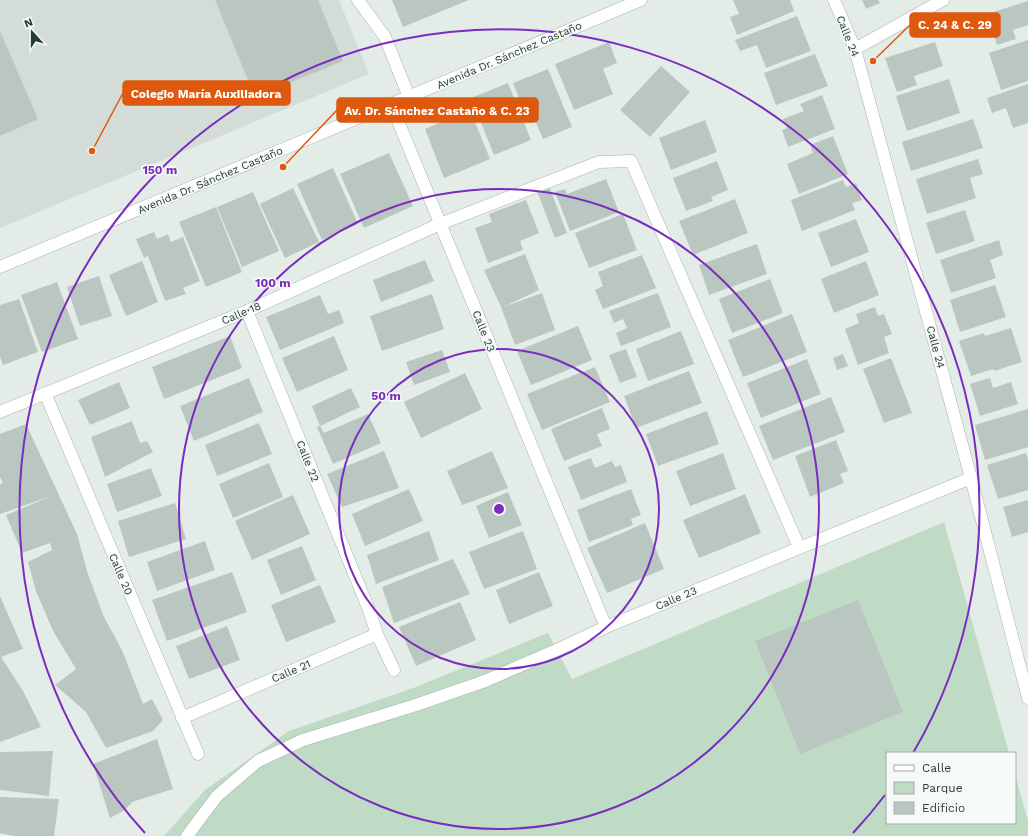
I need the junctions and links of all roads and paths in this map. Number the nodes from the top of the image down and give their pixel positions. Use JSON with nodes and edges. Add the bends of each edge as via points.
{"nodes":[{"id":1,"x":358,"y":0,"type":"edge"},
{"id":2,"x":642,"y":0,"type":"edge"},
{"id":3,"x":834,"y":0,"type":"edge"},
{"id":4,"x":943,"y":0,"type":"edge"},
{"id":5,"x":855,"y":49,"type":"junction"},
{"id":6,"x":409,"y":97,"type":"junction"},
{"id":7,"x":391,"y":104,"type":"junction"},
{"id":8,"x":440,"y":224,"type":"junction"},
{"id":9,"x":0,"y":267,"type":"edge"},
{"id":10,"x":247,"y":311,"type":"junction"},
{"id":11,"x":46,"y":393,"type":"junction"},
{"id":12,"x":0,"y":412,"type":"edge"},
{"id":13,"x":971,"y":478,"type":"junction"},
{"id":14,"x":798,"y":547,"type":"junction"},
{"id":15,"x":606,"y":627,"type":"junction"},
{"id":16,"x":377,"y":634,"type":"junction"},
{"id":17,"x":394,"y":670,"type":"dead end"},
{"id":18,"x":1028,"y":698,"type":"edge"},
{"id":19,"x":182,"y":718,"type":"junction"},
{"id":20,"x":198,"y":754,"type":"dead end"},
{"id":21,"x":187,"y":836,"type":"edge"}],
"edges":[{"from":1,"to":6,"type":"street","via":[[384,37]]},
{"from":2,"to":6,"type":"street","name":"Avenida Dr. Sánchez Castaño"},
{"from":3,"to":5,"type":"street","name":"Calle 24"},
{"from":4,"to":5,"type":"street"},
{"from":5,"to":13,"type":"street","name":"Calle 24"},
{"from":6,"to":7,"type":"street","name":"Avenida Dr. Sánchez Castaño"},
{"from":7,"to":8,"type":"street","name":"Calle 23"},
{"from":7,"to":9,"type":"street","name":"Avenida Dr. Sánchez Castaño"},
{"from":8,"to":10,"type":"street","name":"Calle 18"},
{"from":8,"to":14,"type":"street","name":"Calle 18","via":[[599,162],[631,161]]},
{"from":8,"to":15,"type":"street","name":"Calle 23"},
{"from":10,"to":11,"type":"street","name":"Calle 18"},
{"from":10,"to":16,"type":"street","name":"Calle 22"},
{"from":11,"to":12,"type":"street","name":"Calle 18"},
{"from":11,"to":19,"type":"street","name":"Calle 20"},
{"from":13,"to":14,"type":"street","name":"Calle 23"},
{"from":13,"to":18,"type":"street","name":"Calle 24"},
{"from":14,"to":15,"type":"street","name":"Calle 23"},
{"from":15,"to":21,"type":"street","via":[[485,680],[423,703],[303,740],[258,761],[217,796]]},
{"from":16,"to":17,"type":"street"},
{"from":16,"to":19,"type":"street","name":"Calle 21"},
{"from":19,"to":20,"type":"street","name":"Calle 20"}]}
